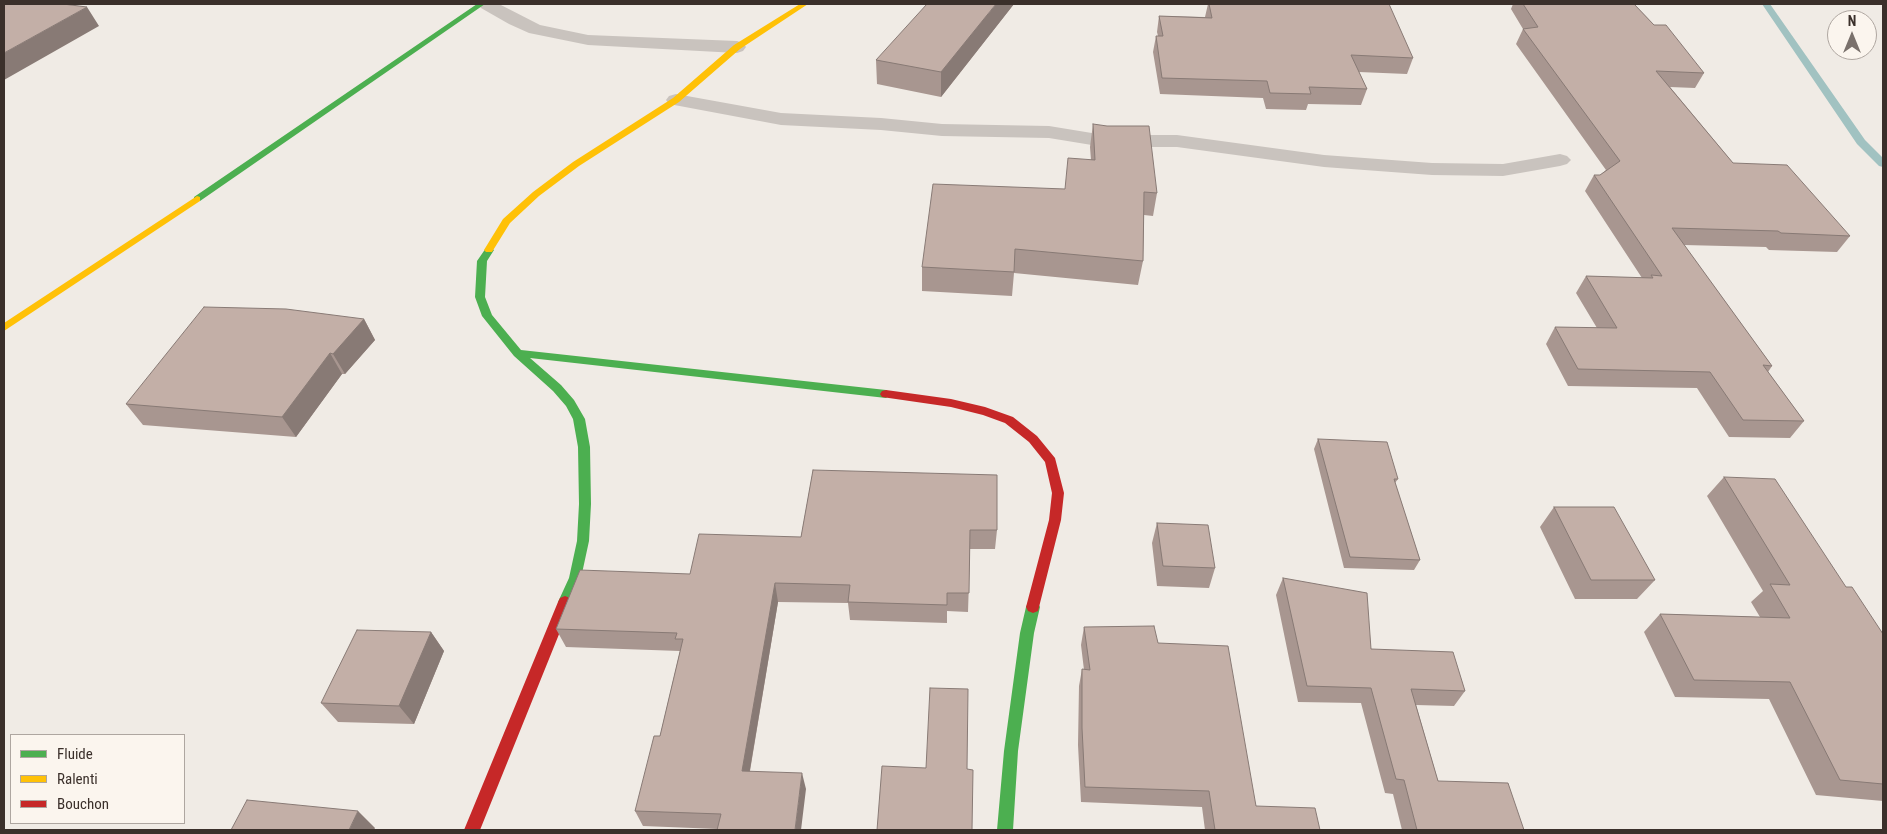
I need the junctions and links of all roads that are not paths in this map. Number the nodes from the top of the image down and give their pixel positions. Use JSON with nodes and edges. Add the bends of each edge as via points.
{"nodes":[{"id":1,"x":481,"y":4,"type":"edge"},
{"id":2,"x":487,"y":4,"type":"edge"},
{"id":3,"x":804,"y":4,"type":"edge"},
{"id":4,"x":736,"y":47,"type":"junction"},
{"id":5,"x":676,"y":100,"type":"junction"},
{"id":6,"x":1560,"y":160,"type":"dead end"},
{"id":7,"x":4,"y":328,"type":"edge"},
{"id":8,"x":518,"y":353,"type":"junction"},
{"id":9,"x":472,"y":830,"type":"edge"},
{"id":10,"x":1005,"y":830,"type":"edge"}],
"edges":[{"from":1,"to":7,"type":"street"},
{"from":2,"to":4,"type":"street","via":[[535,29],[588,40]]},
{"from":3,"to":4,"type":"street"},
{"from":4,"to":5,"type":"street"},
{"from":5,"to":6,"type":"street","via":[[781,118],[942,130],[1049,132],[1104,141],[1177,141],[1324,161],[1432,169],[1503,170]]},
{"from":5,"to":8,"type":"street","via":[[591,153],[536,194],[506,222],[491,244],[482,261],[480,297],[487,316]]},
{"from":8,"to":9,"type":"street","via":[[558,388],[579,419],[584,447],[583,541],[574,578]]},
{"from":8,"to":10,"type":"street","via":[[951,403],[1009,420],[1033,439],[1051,461],[1058,493],[1055,520],[1027,632],[1011,751]]}]}
